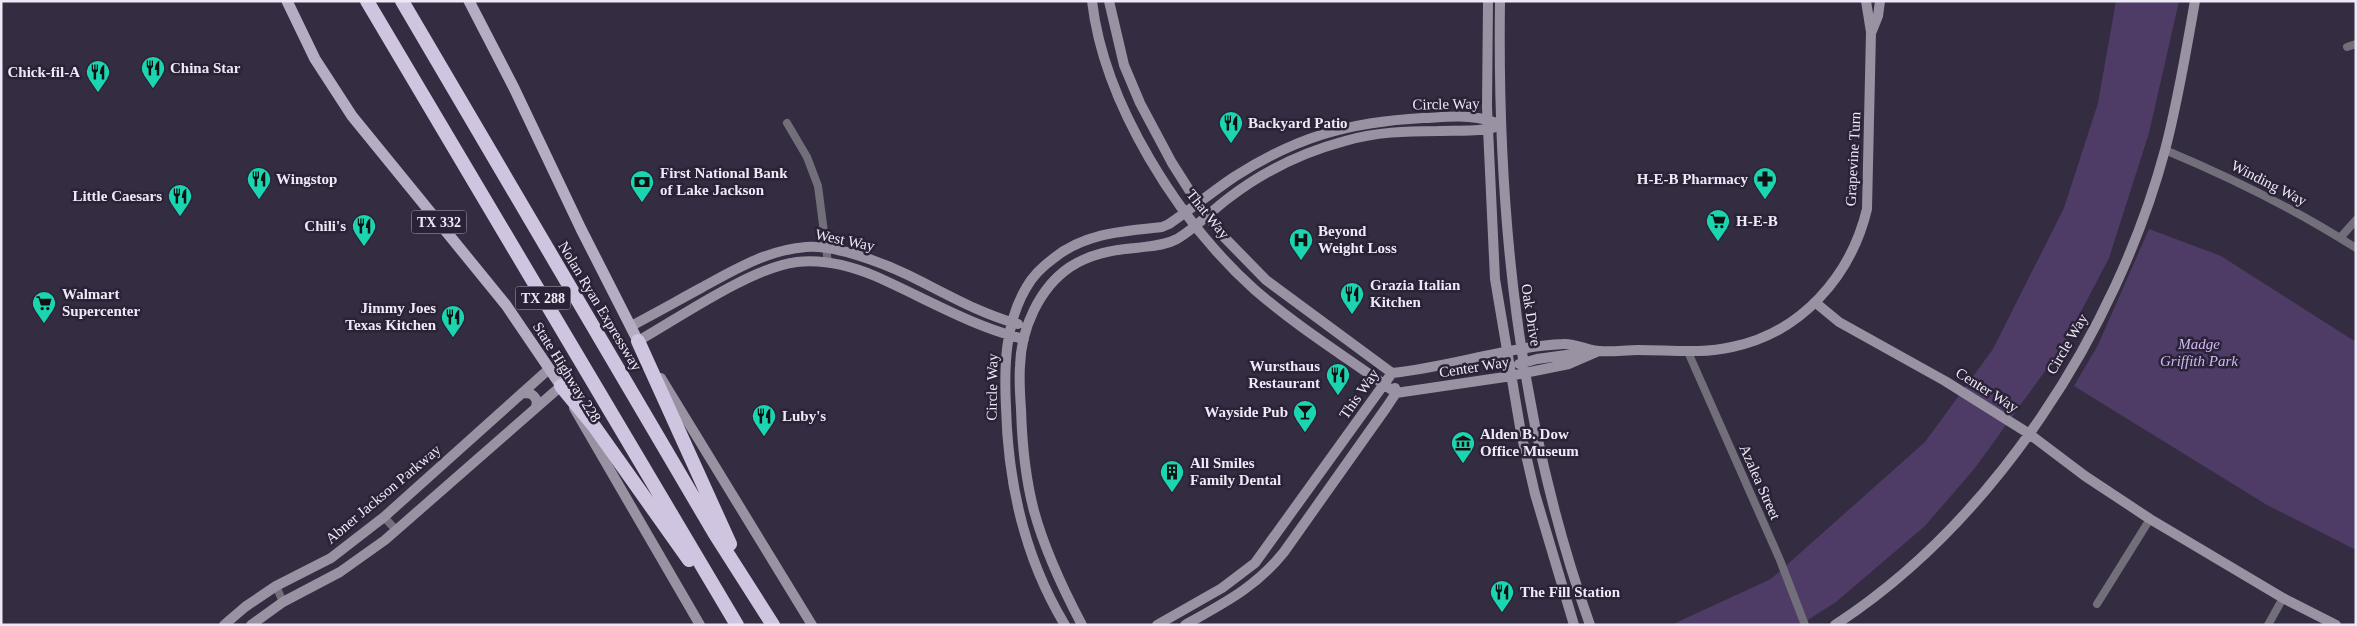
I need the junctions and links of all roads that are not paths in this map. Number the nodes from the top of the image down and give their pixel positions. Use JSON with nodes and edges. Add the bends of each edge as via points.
{"nodes":[{"id":1,"x":287,"y":1,"type":"edge"},
{"id":2,"x":296,"y":1,"type":"edge"},
{"id":3,"x":367,"y":1,"type":"edge"},
{"id":4,"x":402,"y":1,"type":"edge"},
{"id":5,"x":1092,"y":1,"type":"edge"},
{"id":6,"x":1488,"y":1,"type":"edge"},
{"id":7,"x":1500,"y":1,"type":"edge"},
{"id":8,"x":1866,"y":1,"type":"edge"},
{"id":9,"x":1880,"y":1,"type":"edge"},
{"id":10,"x":2195,"y":1,"type":"edge"},
{"id":11,"x":472,"y":4,"type":"edge"},
{"id":12,"x":1110,"y":5,"type":"edge"},
{"id":13,"x":1094,"y":20,"type":"junction"},
{"id":14,"x":300,"y":28,"type":"junction"},
{"id":15,"x":1871,"y":32,"type":"junction"},
{"id":16,"x":2356,"y":44,"type":"edge"},
{"id":17,"x":2347,"y":47,"type":"dead end"},
{"id":18,"x":1487,"y":118,"type":"junction"},
{"id":19,"x":787,"y":123,"type":"dead end"},
{"id":20,"x":1501,"y":125,"type":"junction"},
{"id":21,"x":1488,"y":130,"type":"junction"},
{"id":22,"x":2165,"y":150,"type":"junction"},
{"id":23,"x":1198,"y":204,"type":"junction"},
{"id":24,"x":1186,"y":212,"type":"junction"},
{"id":25,"x":1207,"y":216,"type":"junction"},
{"id":26,"x":2356,"y":220,"type":"edge"},
{"id":27,"x":1196,"y":225,"type":"junction"},
{"id":28,"x":2340,"y":238,"type":"junction"},
{"id":29,"x":826,"y":248,"type":"junction"},
{"id":30,"x":2356,"y":248,"type":"edge"},
{"id":31,"x":764,"y":256,"type":"junction"},
{"id":32,"x":828,"y":263,"type":"junction"},
{"id":33,"x":878,"y":263,"type":"junction"},
{"id":34,"x":767,"y":270,"type":"junction"},
{"id":35,"x":875,"y":276,"type":"junction"},
{"id":36,"x":687,"y":296,"type":"junction"},
{"id":37,"x":1816,"y":303,"type":"junction"},
{"id":38,"x":694,"y":309,"type":"junction"},
{"id":39,"x":1013,"y":323,"type":"junction"},
{"id":40,"x":631,"y":326,"type":"junction"},
{"id":41,"x":1028,"y":328,"type":"junction"},
{"id":42,"x":1009,"y":336,"type":"junction"},
{"id":43,"x":1024,"y":339,"type":"junction"},
{"id":44,"x":638,"y":341,"type":"junction"},
{"id":45,"x":1522,"y":351,"type":"junction"},
{"id":46,"x":1599,"y":351,"type":"junction"},
{"id":47,"x":1688,"y":352,"type":"junction"},
{"id":48,"x":1507,"y":353,"type":"junction"},
{"id":49,"x":1524,"y":362,"type":"junction"},
{"id":50,"x":549,"y":369,"type":"junction"},
{"id":51,"x":1392,"y":372,"type":"junction"},
{"id":52,"x":1525,"y":373,"type":"junction"},
{"id":53,"x":1511,"y":376,"type":"junction"},
{"id":54,"x":1384,"y":385,"type":"junction"},
{"id":55,"x":561,"y":386,"type":"junction"},
{"id":56,"x":522,"y":393,"type":"junction"},
{"id":57,"x":1396,"y":393,"type":"junction"},
{"id":58,"x":536,"y":407,"type":"junction"},
{"id":59,"x":2028,"y":433,"type":"junction"},
{"id":60,"x":384,"y":517,"type":"junction"},
{"id":61,"x":2150,"y":519,"type":"junction"},
{"id":62,"x":396,"y":530,"type":"junction"},
{"id":63,"x":748,"y":584,"type":"junction"},
{"id":64,"x":276,"y":586,"type":"junction"},
{"id":65,"x":718,"y":596,"type":"junction"},
{"id":66,"x":2283,"y":598,"type":"junction"},
{"id":67,"x":284,"y":602,"type":"junction"},
{"id":68,"x":2097,"y":604,"type":"dead end"},
{"id":69,"x":224,"y":625,"type":"edge"},
{"id":70,"x":251,"y":625,"type":"edge"},
{"id":71,"x":700,"y":625,"type":"edge"},
{"id":72,"x":737,"y":625,"type":"edge"},
{"id":73,"x":773,"y":625,"type":"edge"},
{"id":74,"x":812,"y":625,"type":"edge"},
{"id":75,"x":1064,"y":625,"type":"edge"},
{"id":76,"x":1082,"y":625,"type":"edge"},
{"id":77,"x":1157,"y":625,"type":"edge"},
{"id":78,"x":1185,"y":625,"type":"edge"},
{"id":79,"x":1574,"y":625,"type":"edge"},
{"id":80,"x":1590,"y":625,"type":"edge"},
{"id":81,"x":1805,"y":625,"type":"edge"},
{"id":82,"x":1835,"y":625,"type":"edge"},
{"id":83,"x":2268,"y":625,"type":"edge"},
{"id":84,"x":2336,"y":625,"type":"edge"}],
"edges":[{"from":1,"to":14,"type":"main road","name":"State Highway 228","number":"TX 332"},
{"from":2,"to":14,"type":"main road"},
{"from":3,"to":65,"type":"highway","number":"TX 288"},
{"from":4,"to":63,"type":"highway","name":"Nolan Ryan Expressway","number":"TX 288","via":[[715,534]]},
{"from":5,"to":13,"type":"street","name":"That Way"},
{"from":6,"to":18,"type":"street","name":"Oak Drive"},
{"from":7,"to":20,"type":"street","name":"Oak Drive"},
{"from":8,"to":15,"type":"street","name":"Grapevine Turn"},
{"from":9,"to":15,"type":"street","name":"Grapevine Turn"},
{"from":10,"to":22,"type":"street","name":"Circle Way"},
{"from":11,"to":40,"type":"main road"},
{"from":12,"to":13,"type":"street"},
{"from":12,"to":23,"type":"street","name":"That Way","via":[[1124,65],[1140,103]]},
{"from":13,"to":24,"type":"street","name":"That Way","via":[[1124,109],[1157,170]]},
{"from":14,"to":50,"type":"main road","name":"State Highway 228","number":"TX 332","via":[[315,59],[352,116],[506,305]]},
{"from":15,"to":37,"type":"street","name":"Grapevine Turn","via":[[1867,209],[1850,256],[1834,283]]},
{"from":16,"to":17,"type":"street"},
{"from":18,"to":20,"type":"street","name":"Circle Way"},
{"from":18,"to":21,"type":"street","name":"Oak Drive"},
{"from":18,"to":23,"type":"street","name":"Circle Way","via":[[1385,120],[1341,128],[1276,154],[1232,178]]},
{"from":19,"to":29,"type":"street","via":[[813,171],[821,201]]},
{"from":20,"to":21,"type":"street","name":"Circle Way"},
{"from":20,"to":45,"type":"street","name":"Oak Drive","via":[[1507,246]]},
{"from":21,"to":25,"type":"street","name":"Circle Way","via":[[1386,133],[1344,141],[1282,165],[1235,193]]},
{"from":21,"to":48,"type":"street","name":"Oak Drive","via":[[1495,279]]},
{"from":22,"to":28,"type":"street","name":"Winding Way","via":[[2250,187]]},
{"from":22,"to":59,"type":"street","name":"Circle Way","via":[[2138,233],[2113,291],[2076,361]]},
{"from":23,"to":24,"type":"street","name":"Circle Way"},
{"from":23,"to":25,"type":"street","name":"That Way"},
{"from":24,"to":27,"type":"street","name":"That Way"},
{"from":24,"to":39,"type":"street","name":"Circle Way","via":[[1162,227],[1103,234],[1066,250],[1043,267],[1025,289]]},
{"from":25,"to":27,"type":"street","name":"Circle Way"},
{"from":25,"to":51,"type":"street","name":"That Way","via":[[1266,280]]},
{"from":26,"to":28,"type":"street"},
{"from":27,"to":41,"type":"street","name":"Circle Way","via":[[1168,243],[1106,252],[1081,260],[1049,286],[1034,308]]},
{"from":27,"to":54,"type":"street","name":"That Way","via":[[1255,290]]},
{"from":28,"to":30,"type":"street","name":"Winding Way"},
{"from":29,"to":31,"type":"street","name":"West Way","via":[[808,247]]},
{"from":29,"to":32,"type":"street"},
{"from":29,"to":33,"type":"street","name":"West Way"},
{"from":31,"to":34,"type":"street"},
{"from":31,"to":36,"type":"street","name":"West Way"},
{"from":32,"to":34,"type":"street","name":"West Way","via":[[797,262]]},
{"from":32,"to":35,"type":"street","name":"West Way"},
{"from":33,"to":35,"type":"street"},
{"from":33,"to":39,"type":"street","name":"West Way"},
{"from":34,"to":38,"type":"street","name":"West Way"},
{"from":35,"to":42,"type":"street","name":"West Way","via":[[973,323]]},
{"from":36,"to":38,"type":"street"},
{"from":36,"to":40,"type":"street","name":"West Way"},
{"from":37,"to":47,"type":"street","name":"Center Way","via":[[1794,320],[1754,341]]},
{"from":37,"to":59,"type":"street","name":"Center Way","via":[[1839,322],[1945,380]]},
{"from":38,"to":44,"type":"street","name":"West Way"},
{"from":39,"to":41,"type":"street","name":"West Way"},
{"from":39,"to":42,"type":"street","name":"Circle Way"},
{"from":40,"to":44,"type":"main road"},
{"from":41,"to":43,"type":"street","name":"Circle Way"},
{"from":42,"to":43,"type":"street","name":"West Way"},
{"from":42,"to":75,"type":"street","name":"Circle Way","via":[[1004,368],[1010,470],[1031,550]]},
{"from":43,"to":76,"type":"street","name":"Circle Way","via":[[1020,365],[1025,468],[1045,545]]},
{"from":44,"to":63,"type":"highway"},
{"from":44,"to":74,"type":"street"},
{"from":45,"to":46,"type":"street","name":"Center Way","via":[[1565,344]]},
{"from":45,"to":48,"type":"street","name":"Center Way"},
{"from":45,"to":49,"type":"street","name":"Oak Drive"},
{"from":46,"to":47,"type":"street","name":"Center Way"},
{"from":46,"to":49,"type":"street"},
{"from":46,"to":52,"type":"street","name":"Center Way","via":[[1569,364]]},
{"from":47,"to":81,"type":"street","name":"Azalea Street","via":[[1780,560]]},
{"from":48,"to":51,"type":"street","name":"Center Way"},
{"from":48,"to":53,"type":"street","name":"Oak Drive"},
{"from":49,"to":52,"type":"street","name":"Oak Drive"},
{"from":49,"to":53,"type":"street","via":[[1516,366]]},
{"from":50,"to":55,"type":"main road","name":"State Highway 228","number":"TX 332"},
{"from":50,"to":56,"type":"street","name":"Abner Jackson Parkway"},
{"from":51,"to":54,"type":"street","name":"This Way"},
{"from":51,"to":57,"type":"street","name":"This Way"},
{"from":52,"to":53,"type":"street","name":"Center Way"},
{"from":52,"to":80,"type":"street","name":"Oak Drive","via":[[1550,494]]},
{"from":53,"to":57,"type":"street","name":"Center Way"},
{"from":53,"to":79,"type":"street","name":"Oak Drive","via":[[1535,494]]},
{"from":54,"to":57,"type":"street"},
{"from":54,"to":77,"type":"street","name":"This Way","via":[[1255,563],[1222,588]]},
{"from":55,"to":58,"type":"street"},
{"from":55,"to":65,"type":"highway"},
{"from":55,"to":71,"type":"street","name":"State Highway 228"},
{"from":56,"to":58,"type":"street","via":[[535,396]]},
{"from":56,"to":60,"type":"street","name":"Abner Jackson Parkway"},
{"from":57,"to":78,"type":"street","name":"This Way","via":[[1266,573],[1236,597]]},
{"from":58,"to":62,"type":"street"},
{"from":59,"to":61,"type":"street","name":"Center Way"},
{"from":59,"to":82,"type":"street","name":"Circle Way","via":[[1984,494],[1944,536],[1866,604]]},
{"from":60,"to":62,"type":"street"},
{"from":60,"to":64,"type":"street","name":"Abner Jackson Parkway","via":[[331,558]]},
{"from":61,"to":66,"type":"street","name":"Center Way"},
{"from":61,"to":68,"type":"street"},
{"from":62,"to":67,"type":"street","via":[[340,572]]},
{"from":63,"to":73,"type":"highway","name":"Nolan Ryan Expressway","number":"TX 288"},
{"from":64,"to":67,"type":"street"},
{"from":64,"to":69,"type":"street","name":"Abner Jackson Parkway"},
{"from":65,"to":72,"type":"highway","number":"TX 288"},
{"from":66,"to":83,"type":"street"},
{"from":66,"to":84,"type":"street","name":"Center Way"},
{"from":67,"to":70,"type":"street"}]}
